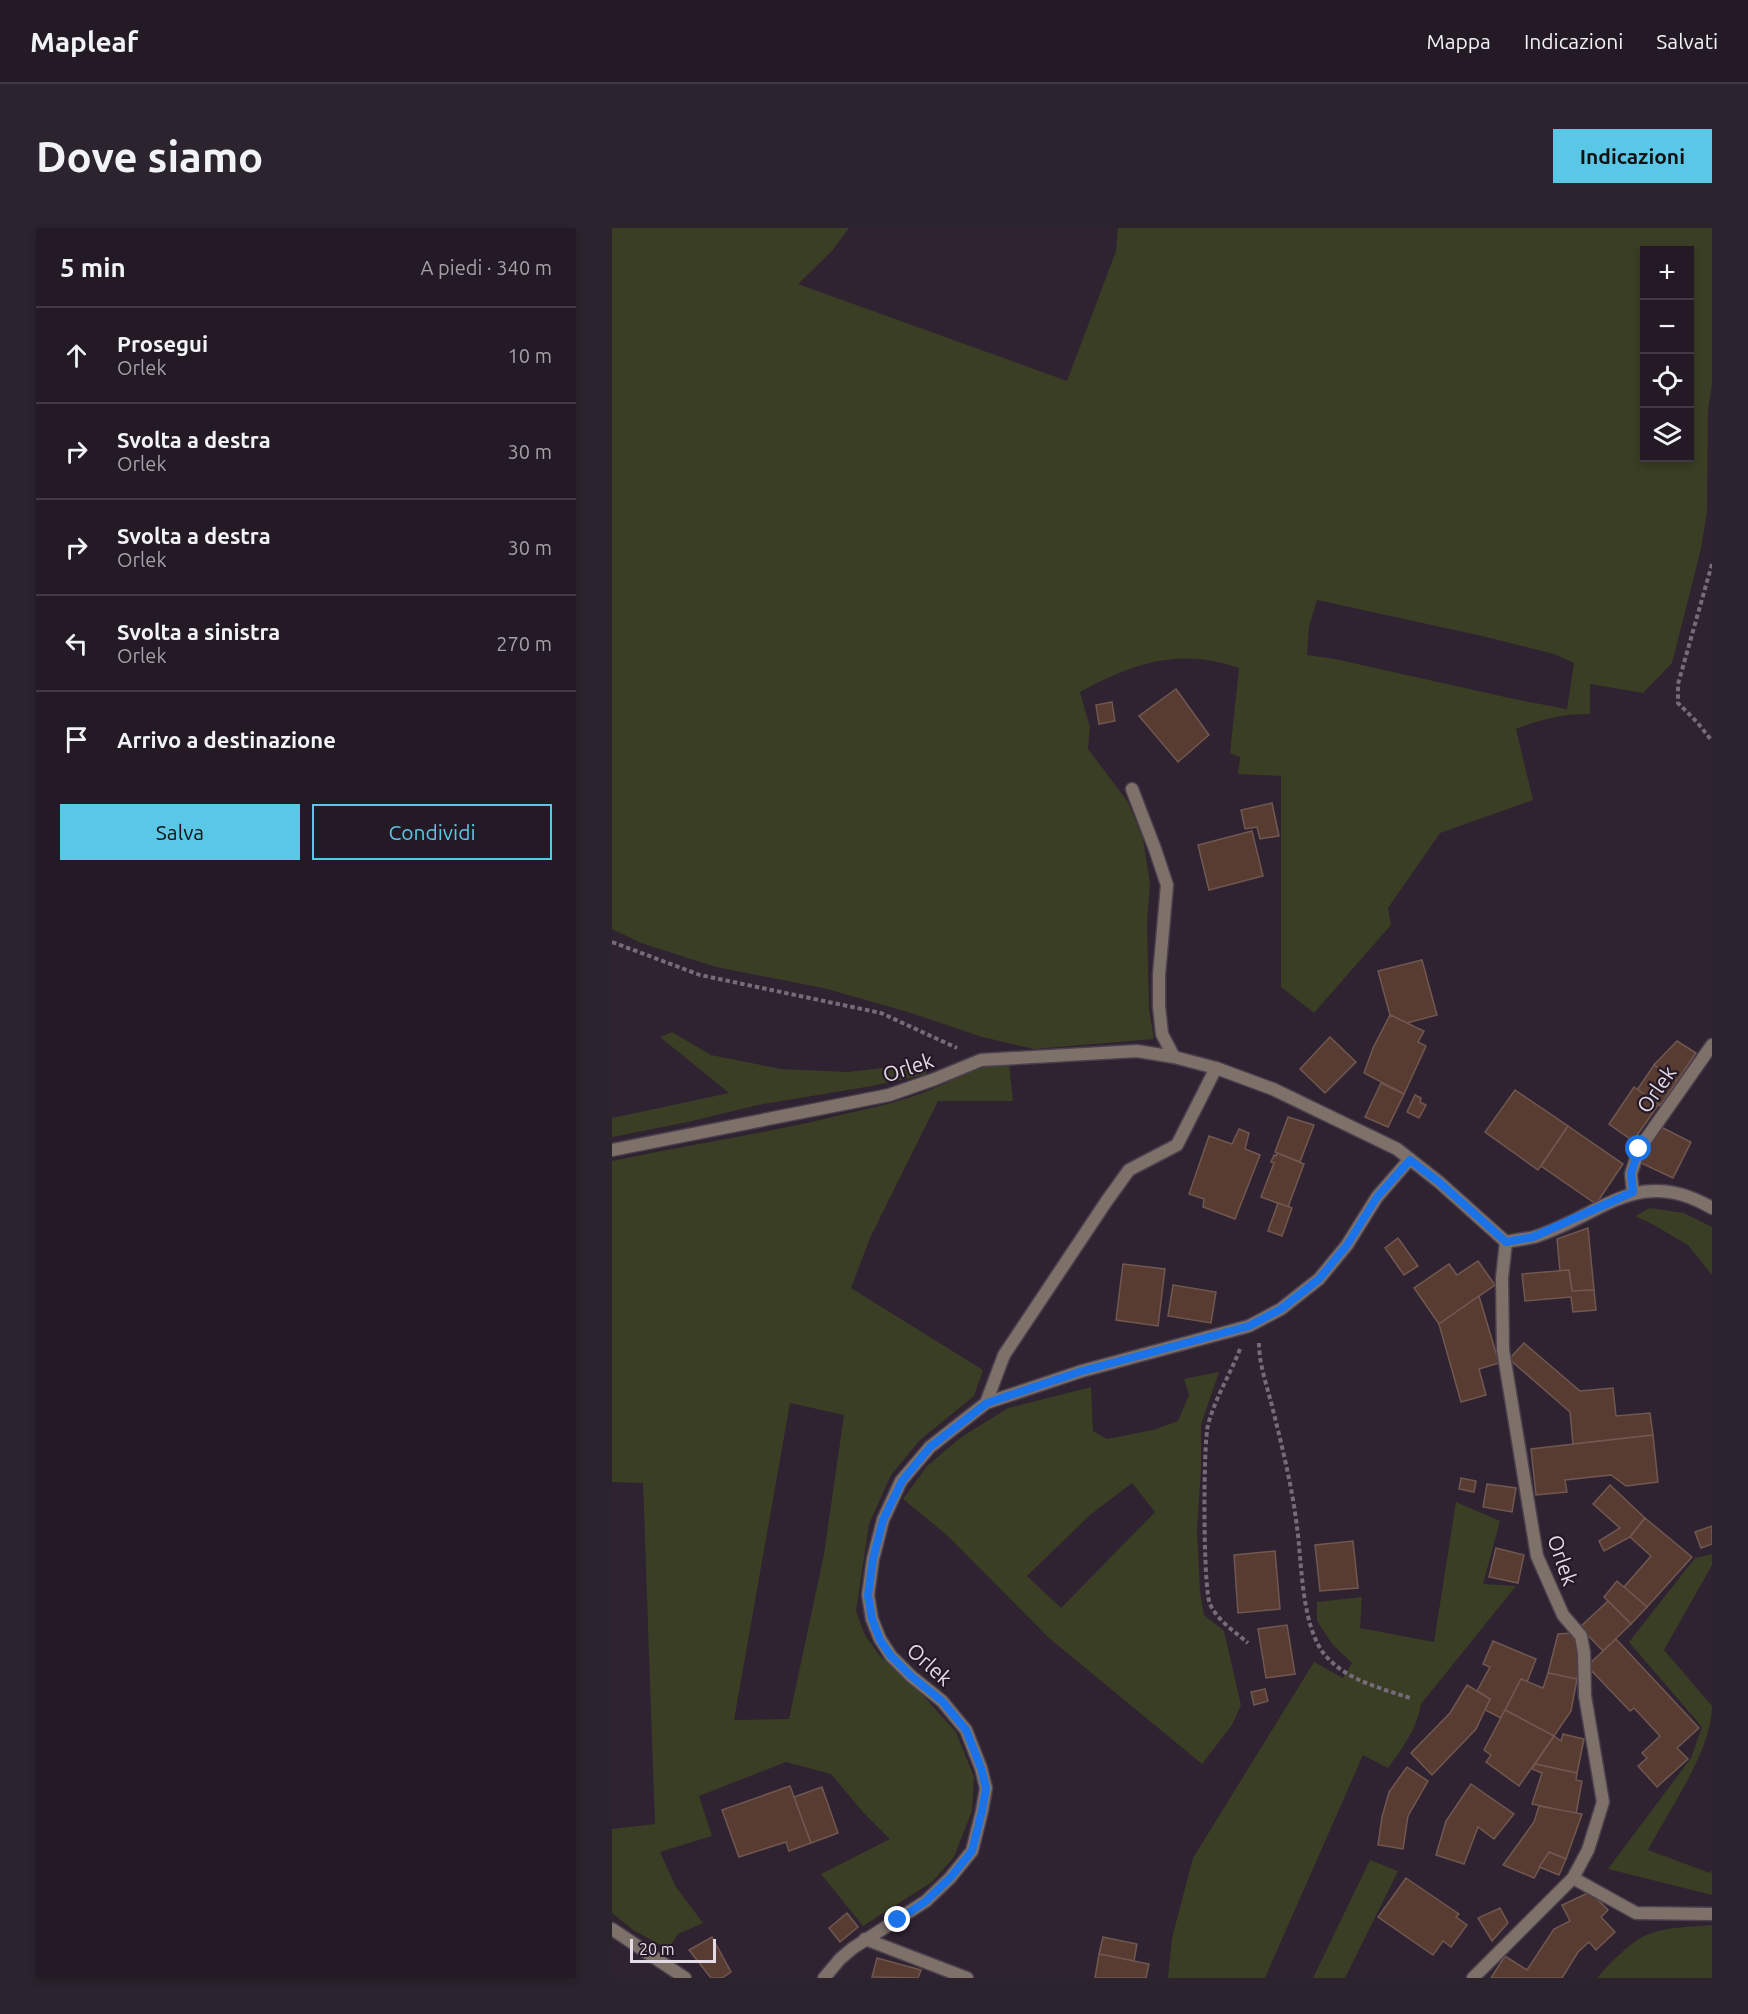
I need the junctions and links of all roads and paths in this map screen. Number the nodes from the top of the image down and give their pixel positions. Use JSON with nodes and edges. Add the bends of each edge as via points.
{"nodes":[{"id":1,"x":1712,"y":564,"type":"edge"},
{"id":2,"x":1712,"y":741,"type":"edge"},
{"id":3,"x":1132,"y":789,"type":"dead end"},
{"id":4,"x":612,"y":942,"type":"edge"},
{"id":5,"x":1712,"y":1045,"type":"edge"},
{"id":6,"x":1174,"y":1057,"type":"junction"},
{"id":7,"x":981,"y":1060,"type":"junction"},
{"id":8,"x":1216,"y":1068,"type":"junction"},
{"id":9,"x":612,"y":1150,"type":"edge"},
{"id":10,"x":1410,"y":1160,"type":"junction"},
{"id":11,"x":1633,"y":1192,"type":"junction"},
{"id":12,"x":1712,"y":1208,"type":"edge"},
{"id":13,"x":1506,"y":1242,"type":"junction"},
{"id":14,"x":1262,"y":1319,"type":"junction"},
{"id":15,"x":1249,"y":1326,"type":"junction"},
{"id":16,"x":987,"y":1403,"type":"junction"},
{"id":17,"x":1248,"y":1644,"type":"dead end"},
{"id":18,"x":1410,"y":1698,"type":"dead end"},
{"id":19,"x":1573,"y":1878,"type":"junction"},
{"id":20,"x":1712,"y":1914,"type":"edge"},
{"id":21,"x":612,"y":1929,"type":"edge"},
{"id":22,"x":865,"y":1939,"type":"junction"},
{"id":23,"x":685,"y":1978,"type":"edge"},
{"id":24,"x":824,"y":1978,"type":"edge"},
{"id":25,"x":967,"y":1978,"type":"edge"},
{"id":26,"x":1473,"y":1978,"type":"edge"}],
"edges":[{"from":1,"to":2,"type":"path","via":[[1678,684],[1678,703]]},
{"from":3,"to":6,"type":"street","via":[[1167,885],[1159,1006],[1162,1034]]},
{"from":4,"to":7,"type":"path","via":[[700,975],[881,1014]]},
{"from":5,"to":11,"type":"street","name":"Orlek","via":[[1639,1149],[1631,1173]]},
{"from":6,"to":7,"type":"street","name":"Orlek","via":[[1137,1051]]},
{"from":6,"to":8,"type":"street","name":"Orlek"},
{"from":7,"to":9,"type":"street","name":"Orlek","via":[[888,1095]]},
{"from":8,"to":10,"type":"street","name":"Orlek","via":[[1273,1089],[1397,1149]]},
{"from":8,"to":16,"type":"street","via":[[1177,1145],[1129,1170],[1106,1202],[1004,1355]]},
{"from":10,"to":13,"type":"street","name":"Orlek"},
{"from":10,"to":14,"type":"street","name":"Orlek","via":[[1377,1197],[1347,1245],[1319,1279]]},
{"from":11,"to":12,"type":"street","via":[[1661,1190],[1695,1198]]},
{"from":11,"to":13,"type":"street","via":[[1533,1237]]},
{"from":13,"to":19,"type":"street","name":"Orlek","via":[[1503,1350],[1537,1556],[1563,1615],[1581,1636],[1585,1696],[1603,1802],[1588,1850]]},
{"from":14,"to":15,"type":"street","name":"Orlek"},
{"from":14,"to":18,"type":"path","via":[[1258,1346],[1289,1477],[1304,1593],[1314,1635],[1325,1655],[1343,1670],[1364,1683]]},
{"from":15,"to":16,"type":"street","name":"Orlek","via":[[1092,1368]]},
{"from":15,"to":17,"type":"path","via":[[1207,1427],[1205,1488],[1209,1603],[1220,1619]]},
{"from":16,"to":22,"type":"street","name":"Orlek","via":[[930,1447],[902,1481],[883,1520],[868,1595],[872,1619],[891,1656],[942,1701],[966,1730],[986,1788],[982,1811],[972,1851],[950,1878],[926,1901]]},
{"from":19,"to":20,"type":"street","via":[[1636,1913]]},
{"from":19,"to":26,"type":"street","name":"Orlek"},
{"from":21,"to":23,"type":"street"},
{"from":22,"to":24,"type":"street","name":"Orlek"},
{"from":22,"to":25,"type":"street"}]}
